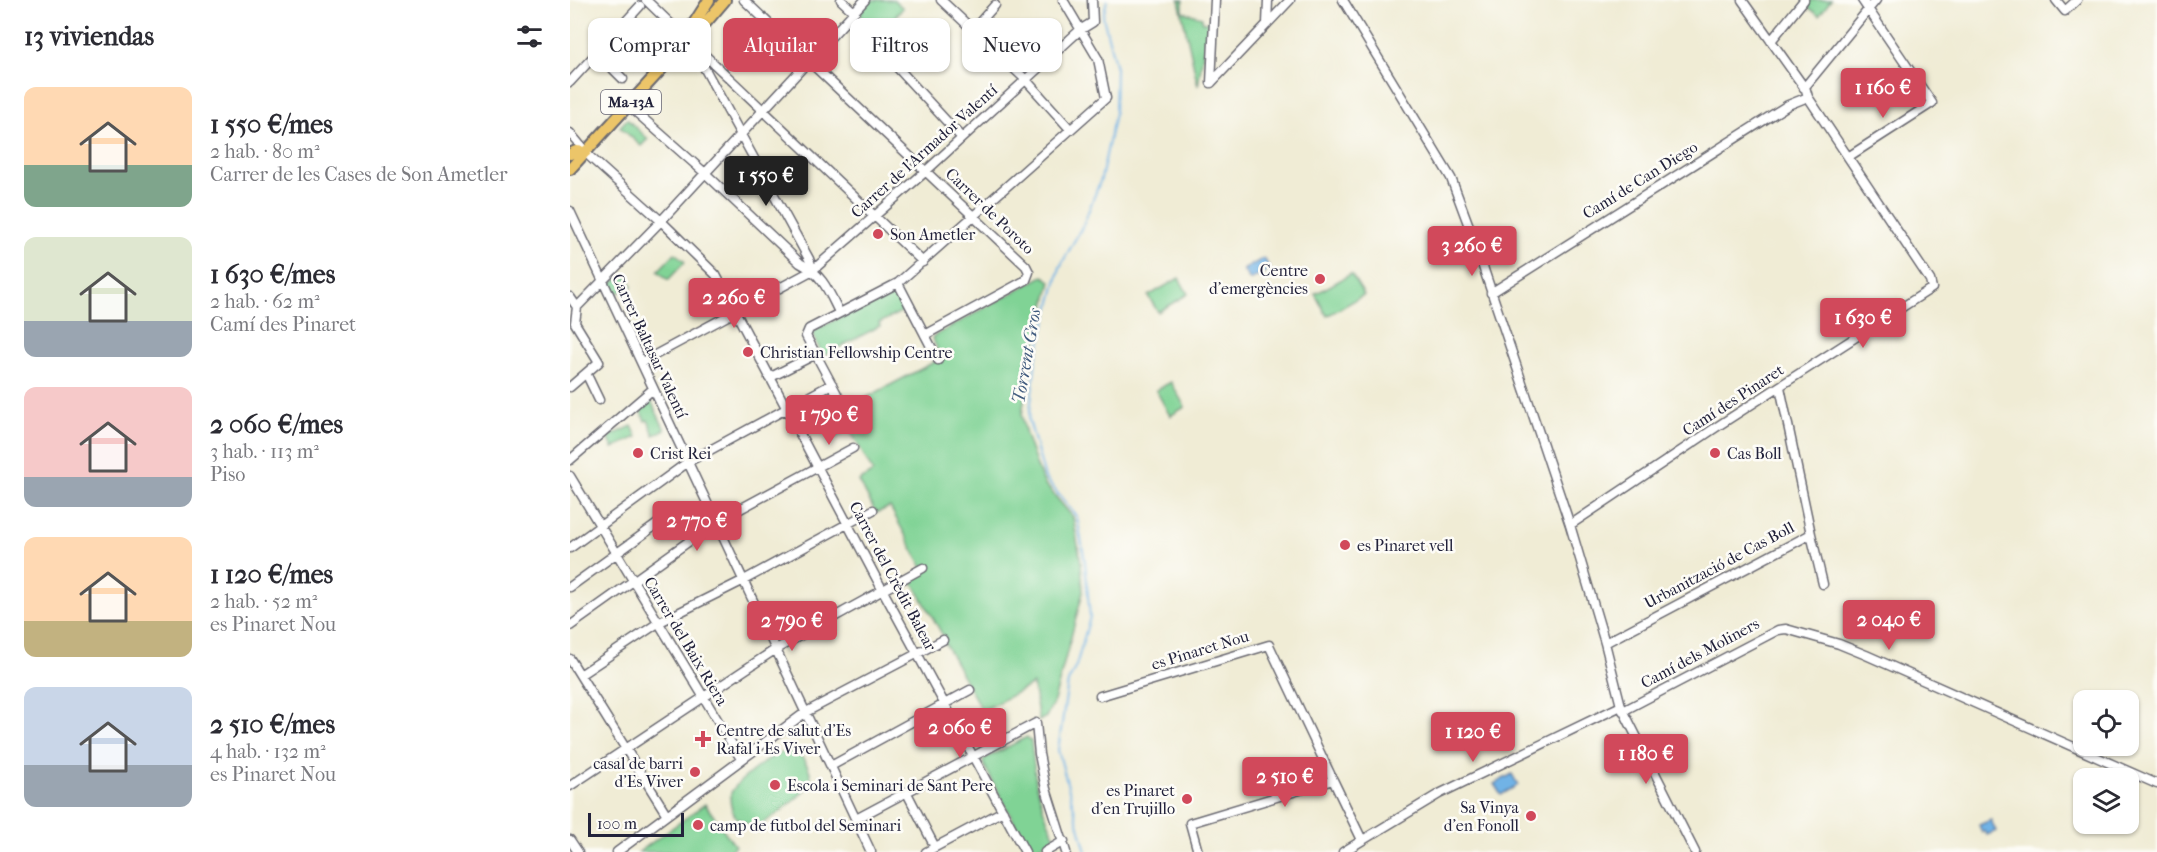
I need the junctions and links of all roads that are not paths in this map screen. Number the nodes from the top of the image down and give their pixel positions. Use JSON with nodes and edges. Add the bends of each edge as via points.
{"nodes":[{"id":1,"x":709,"y":0,"type":"edge"},
{"id":2,"x":725,"y":0,"type":"edge"},
{"id":3,"x":744,"y":0,"type":"edge"},
{"id":4,"x":841,"y":0,"type":"edge"},
{"id":5,"x":865,"y":0,"type":"edge"},
{"id":6,"x":941,"y":0,"type":"edge"},
{"id":7,"x":1063,"y":0,"type":"edge"},
{"id":8,"x":1092,"y":0,"type":"edge"},
{"id":9,"x":1215,"y":0,"type":"edge"},
{"id":10,"x":1268,"y":0,"type":"edge"},
{"id":11,"x":1290,"y":0,"type":"edge"},
{"id":12,"x":1343,"y":0,"type":"edge"},
{"id":13,"x":1742,"y":0,"type":"edge"},
{"id":14,"x":1804,"y":0,"type":"edge"},
{"id":15,"x":1862,"y":0,"type":"edge"},
{"id":16,"x":1876,"y":0,"type":"edge"},
{"id":17,"x":2056,"y":0,"type":"edge"},
{"id":18,"x":2077,"y":0,"type":"edge"},
{"id":19,"x":643,"y":3,"type":"edge"},
{"id":20,"x":995,"y":5,"type":"dead end"},
{"id":21,"x":1868,"y":9,"type":"junction"},
{"id":22,"x":852,"y":14,"type":"junction"},
{"id":23,"x":629,"y":18,"type":"edge"},
{"id":24,"x":662,"y":18,"type":"edge"},
{"id":25,"x":699,"y":18,"type":"edge"},
{"id":26,"x":707,"y":18,"type":"edge"},
{"id":27,"x":763,"y":18,"type":"edge"},
{"id":28,"x":984,"y":18,"type":"edge"},
{"id":29,"x":962,"y":20,"type":"edge"},
{"id":30,"x":1267,"y":24,"type":"junction"},
{"id":31,"x":838,"y":29,"type":"edge"},
{"id":32,"x":1080,"y":30,"type":"junction"},
{"id":33,"x":1771,"y":41,"type":"junction"},
{"id":34,"x":1062,"y":46,"type":"edge"},
{"id":35,"x":711,"y":60,"type":"edge"},
{"id":36,"x":588,"y":63,"type":"edge"},
{"id":37,"x":617,"y":72,"type":"edge"},
{"id":38,"x":659,"y":72,"type":"edge"},
{"id":39,"x":707,"y":72,"type":"edge"},
{"id":40,"x":798,"y":72,"type":"edge"},
{"id":41,"x":820,"y":72,"type":"edge"},
{"id":42,"x":1018,"y":72,"type":"edge"},
{"id":43,"x":1033,"y":72,"type":"edge"},
{"id":44,"x":623,"y":78,"type":"dead end"},
{"id":45,"x":1025,"y":79,"type":"junction"},
{"id":46,"x":570,"y":82,"type":"edge"},
{"id":47,"x":1806,"y":92,"type":"junction"},
{"id":48,"x":628,"y":105,"type":"junction"},
{"id":49,"x":762,"y":111,"type":"junction"},
{"id":50,"x":1070,"y":129,"type":"junction"},
{"id":51,"x":570,"y":133,"type":"edge"},
{"id":52,"x":742,"y":134,"type":"junction"},
{"id":53,"x":961,"y":137,"type":"junction"},
{"id":54,"x":570,"y":147,"type":"edge"},
{"id":55,"x":586,"y":152,"type":"junction"},
{"id":56,"x":570,"y":154,"type":"edge"},
{"id":57,"x":1848,"y":158,"type":"junction"},
{"id":58,"x":570,"y":169,"type":"edge"},
{"id":59,"x":926,"y":171,"type":"junction"},
{"id":60,"x":705,"y":173,"type":"junction"},
{"id":61,"x":570,"y":211,"type":"edge"},
{"id":62,"x":874,"y":216,"type":"junction"},
{"id":63,"x":974,"y":216,"type":"junction"},
{"id":64,"x":661,"y":221,"type":"junction"},
{"id":65,"x":922,"y":262,"type":"junction"},
{"id":66,"x":813,"y":270,"type":"junction"},
{"id":67,"x":603,"y":282,"type":"junction"},
{"id":68,"x":898,"y":283,"type":"junction"},
{"id":69,"x":1491,"y":293,"type":"junction"},
{"id":70,"x":570,"y":297,"type":"edge"},
{"id":71,"x":575,"y":312,"type":"edge"},
{"id":72,"x":839,"y":312,"type":"junction"},
{"id":73,"x":736,"y":313,"type":"junction"},
{"id":74,"x":925,"y":335,"type":"junction"},
{"id":75,"x":816,"y":354,"type":"junction"},
{"id":76,"x":938,"y":360,"type":"dead end"},
{"id":77,"x":642,"y":362,"type":"junction"},
{"id":78,"x":586,"y":373,"type":"junction"},
{"id":79,"x":769,"y":378,"type":"junction"},
{"id":80,"x":832,"y":384,"type":"junction"},
{"id":81,"x":570,"y":387,"type":"edge"},
{"id":82,"x":1780,"y":387,"type":"junction"},
{"id":83,"x":653,"y":389,"type":"junction"},
{"id":84,"x":599,"y":400,"type":"dead end"},
{"id":85,"x":845,"y":409,"type":"dead end"},
{"id":86,"x":787,"y":410,"type":"junction"},
{"id":87,"x":853,"y":448,"type":"dead end"},
{"id":88,"x":570,"y":460,"type":"edge"},
{"id":89,"x":688,"y":462,"type":"junction"},
{"id":90,"x":817,"y":467,"type":"junction"},
{"id":91,"x":570,"y":476,"type":"edge"},
{"id":92,"x":873,"y":510,"type":"dead end"},
{"id":93,"x":674,"y":512,"type":"dead end"},
{"id":94,"x":716,"y":522,"type":"junction"},
{"id":95,"x":848,"y":524,"type":"junction"},
{"id":96,"x":1570,"y":525,"type":"junction"},
{"id":97,"x":600,"y":527,"type":"junction"},
{"id":98,"x":1811,"y":534,"type":"junction"},
{"id":99,"x":570,"y":548,"type":"edge"},
{"id":100,"x":616,"y":553,"type":"junction"},
{"id":101,"x":923,"y":568,"type":"dead end"},
{"id":102,"x":744,"y":580,"type":"junction"},
{"id":103,"x":633,"y":581,"type":"junction"},
{"id":104,"x":1823,"y":584,"type":"dead end"},
{"id":105,"x":570,"y":587,"type":"edge"},
{"id":106,"x":882,"y":589,"type":"junction"},
{"id":107,"x":658,"y":623,"type":"junction"},
{"id":108,"x":570,"y":626,"type":"edge"},
{"id":109,"x":943,"y":640,"type":"dead end"},
{"id":110,"x":1605,"y":643,"type":"junction"},
{"id":111,"x":776,"y":649,"type":"junction"},
{"id":112,"x":918,"y":654,"type":"junction"},
{"id":113,"x":570,"y":659,"type":"edge"},
{"id":114,"x":580,"y":675,"type":"junction"},
{"id":115,"x":970,"y":690,"type":"dead end"},
{"id":116,"x":1100,"y":696,"type":"dead end"},
{"id":117,"x":702,"y":697,"type":"junction"},
{"id":118,"x":945,"y":704,"type":"junction"},
{"id":119,"x":1622,"y":708,"type":"junction"},
{"id":120,"x":806,"y":712,"type":"junction"},
{"id":121,"x":626,"y":749,"type":"junction"},
{"id":122,"x":974,"y":756,"type":"junction"},
{"id":123,"x":741,"y":759,"type":"junction"},
{"id":124,"x":831,"y":766,"type":"junction"},
{"id":125,"x":1333,"y":780,"type":"junction"},
{"id":126,"x":2157,"y":784,"type":"edge"},
{"id":127,"x":570,"y":786,"type":"edge"},
{"id":128,"x":907,"y":793,"type":"junction"},
{"id":129,"x":1003,"y":811,"type":"junction"},
{"id":130,"x":667,"y":815,"type":"junction"},
{"id":131,"x":856,"y":819,"type":"junction"},
{"id":132,"x":570,"y":840,"type":"edge"},
{"id":133,"x":1362,"y":840,"type":"junction"},
{"id":134,"x":1064,"y":841,"type":"junction"},
{"id":135,"x":935,"y":847,"type":"junction"},
{"id":136,"x":578,"y":852,"type":"edge"},
{"id":137,"x":617,"y":852,"type":"edge"},
{"id":138,"x":871,"y":852,"type":"edge"},
{"id":139,"x":926,"y":852,"type":"edge"},
{"id":140,"x":1025,"y":852,"type":"edge"},
{"id":141,"x":1045,"y":852,"type":"edge"},
{"id":142,"x":1066,"y":852,"type":"edge"},
{"id":143,"x":1198,"y":852,"type":"edge"},
{"id":144,"x":1343,"y":852,"type":"edge"},
{"id":145,"x":1695,"y":852,"type":"edge"}],
"edges":[{"from":1,"to":25,"type":"main road","number":"Ma-13A"},
{"from":2,"to":26,"type":"main road","number":"Ma-13A"},
{"from":3,"to":27,"type":"street","name":"Carrer de Poroto"},
{"from":4,"to":22,"type":"street"},
{"from":5,"to":22,"type":"street"},
{"from":6,"to":29,"type":"street"},
{"from":7,"to":32,"type":"street"},
{"from":8,"to":32,"type":"street","name":"Carrer de l'Armador Valentí","via":[[1093,22]]},
{"from":9,"to":30,"type":"street","via":[[1211,83]]},
{"from":10,"to":30,"type":"street"},
{"from":11,"to":30,"type":"street"},
{"from":12,"to":69,"type":"street","via":[[1451,178]]},
{"from":13,"to":33,"type":"street","name":"Camí des Pinaret"},
{"from":14,"to":33,"type":"street"},
{"from":15,"to":21,"type":"street"},
{"from":16,"to":21,"type":"street"},
{"from":17,"to":18,"type":"street","via":[[2065,11]]},
{"from":19,"to":23,"type":"street"},
{"from":19,"to":24,"type":"street"},
{"from":20,"to":28,"type":"street"},
{"from":21,"to":47,"type":"street"},
{"from":21,"to":57,"type":"street","via":[[1932,103]]},
{"from":22,"to":31,"type":"street"},
{"from":22,"to":53,"type":"street"},
{"from":32,"to":34,"type":"street","name":"Carrer de l'Armador Valentí"},
{"from":32,"to":50,"type":"street","via":[[1098,59],[1106,98]]},
{"from":33,"to":47,"type":"street","name":"Camí des Pinaret"},
{"from":35,"to":49,"type":"street"},
{"from":36,"to":46,"type":"street"},
{"from":37,"to":44,"type":"street"},
{"from":38,"to":48,"type":"main road","number":"Ma-13A"},
{"from":39,"to":52,"type":"street"},
{"from":40,"to":49,"type":"street"},
{"from":41,"to":59,"type":"street","name":"Carrer de Poroto"},
{"from":42,"to":45,"type":"street"},
{"from":43,"to":45,"type":"street","name":"Carrer de l'Armador Valentí"},
{"from":45,"to":50,"type":"street"},
{"from":45,"to":53,"type":"street","name":"Carrer de l'Armador Valentí"},
{"from":47,"to":57,"type":"street","name":"Camí des Pinaret"},
{"from":47,"to":69,"type":"street","name":"Camí de Can Diego"},
{"from":48,"to":55,"type":"main road","number":"Ma-13A"},
{"from":48,"to":60,"type":"street"},
{"from":49,"to":52,"type":"street"},
{"from":49,"to":62,"type":"street"},
{"from":50,"to":63,"type":"street"},
{"from":51,"to":55,"type":"street","name":"Carrer del Crèdit Balear"},
{"from":52,"to":60,"type":"street"},
{"from":52,"to":66,"type":"street"},
{"from":53,"to":59,"type":"street","name":"Carrer de l'Armador Valentí"},
{"from":54,"to":56,"type":"street"},
{"from":55,"to":56,"type":"main road"},
{"from":55,"to":58,"type":"main road","number":"Ma-13A"},
{"from":55,"to":64,"type":"street","name":"Carrer del Crèdit Balear"},
{"from":57,"to":82,"type":"street","name":"Camí des Pinaret","via":[[1932,288]]},
{"from":59,"to":62,"type":"street","name":"Carrer de l'Armador Valentí"},
{"from":59,"to":63,"type":"street","name":"Carrer de Poroto"},
{"from":60,"to":64,"type":"street"},
{"from":60,"to":66,"type":"street","via":[[800,263]]},
{"from":61,"to":67,"type":"street","name":"Carrer Baltasar Valentí"},
{"from":62,"to":65,"type":"street"},
{"from":62,"to":66,"type":"street","name":"Carrer de l'Armador Valentí"},
{"from":63,"to":65,"type":"street"},
{"from":63,"to":74,"type":"street","name":"Carrer de Poroto","via":[[1026,266],[1026,280]]},
{"from":64,"to":67,"type":"street"},
{"from":64,"to":73,"type":"street","name":"Carrer del Crèdit Balear","via":[[716,275]]},
{"from":65,"to":68,"type":"street"},
{"from":66,"to":72,"type":"street"},
{"from":66,"to":73,"type":"street","name":"Carrer de l'Armador Valentí"},
{"from":67,"to":71,"type":"street"},
{"from":67,"to":77,"type":"street","name":"Carrer Baltasar Valentí"},
{"from":68,"to":72,"type":"street"},
{"from":68,"to":74,"type":"street"},
{"from":69,"to":96,"type":"street"},
{"from":70,"to":71,"type":"street"},
{"from":71,"to":78,"type":"street","via":[[575,323],[599,362]]},
{"from":72,"to":75,"type":"street","via":[[809,329],[806,336]]},
{"from":73,"to":77,"type":"street","name":"Carrer de l'Armador Valentí"},
{"from":73,"to":79,"type":"street","name":"Carrer del Crèdit Balear"},
{"from":74,"to":76,"type":"street"},
{"from":75,"to":79,"type":"street"},
{"from":75,"to":80,"type":"street"},
{"from":77,"to":83,"type":"street","name":"Carrer Baltasar Valentí"},
{"from":78,"to":81,"type":"street"},
{"from":78,"to":84,"type":"street"},
{"from":79,"to":86,"type":"street","name":"Carrer del Crèdit Balear"},
{"from":80,"to":85,"type":"street"},
{"from":80,"to":86,"type":"street"},
{"from":82,"to":96,"type":"street","name":"Camí des Pinaret"},
{"from":82,"to":98,"type":"street","name":"Urbanització de Cas Boll"},
{"from":83,"to":88,"type":"street"},
{"from":83,"to":89,"type":"street","name":"Carrer Baltasar Valentí"},
{"from":86,"to":89,"type":"street"},
{"from":86,"to":90,"type":"street","name":"Carrer del Crèdit Balear"},
{"from":87,"to":90,"type":"street"},
{"from":89,"to":94,"type":"street","name":"Carrer Baltasar Valentí"},
{"from":89,"to":97,"type":"street"},
{"from":90,"to":94,"type":"street"},
{"from":90,"to":95,"type":"street","name":"Carrer del Crèdit Balear"},
{"from":91,"to":97,"type":"street","name":"Carrer del Baix Riera"},
{"from":92,"to":95,"type":"street"},
{"from":93,"to":100,"type":"street"},
{"from":94,"to":102,"type":"street","name":"Carrer Baltasar Valentí"},
{"from":94,"to":103,"type":"street"},
{"from":95,"to":102,"type":"street"},
{"from":95,"to":106,"type":"street","name":"Carrer del Crèdit Balear"},
{"from":96,"to":110,"type":"street"},
{"from":97,"to":99,"type":"street"},
{"from":97,"to":100,"type":"street","name":"Carrer del Baix Riera"},
{"from":98,"to":104,"type":"street"},
{"from":98,"to":110,"type":"street","name":"Urbanització de Cas Boll"},
{"from":100,"to":103,"type":"street","name":"Carrer del Baix Riera"},
{"from":100,"to":105,"type":"street"},
{"from":101,"to":106,"type":"street"},
{"from":102,"to":107,"type":"street"},
{"from":102,"to":111,"type":"street","name":"Carrer Baltasar Valentí"},
{"from":103,"to":107,"type":"street","name":"Carrer del Baix Riera"},
{"from":103,"to":108,"type":"street"},
{"from":106,"to":111,"type":"street"},
{"from":106,"to":112,"type":"street","name":"Carrer del Crèdit Balear"},
{"from":107,"to":114,"type":"street"},
{"from":107,"to":117,"type":"street","name":"Carrer del Baix Riera"},
{"from":109,"to":112,"type":"street"},
{"from":110,"to":119,"type":"street"},
{"from":111,"to":117,"type":"street"},
{"from":111,"to":120,"type":"street","name":"Carrer Baltasar Valentí"},
{"from":112,"to":118,"type":"street","name":"Carrer del Crèdit Balear"},
{"from":112,"to":120,"type":"street"},
{"from":113,"to":114,"type":"street"},
{"from":114,"to":121,"type":"street"},
{"from":115,"to":118,"type":"street"},
{"from":116,"to":125,"type":"street","name":"es Pinaret Nou","via":[[1269,645]]},
{"from":117,"to":121,"type":"street"},
{"from":117,"to":123,"type":"street","name":"Carrer del Baix Riera"},
{"from":118,"to":122,"type":"street","name":"Carrer del Crèdit Balear"},
{"from":118,"to":124,"type":"street"},
{"from":119,"to":126,"type":"street","name":"Camí dels Moliners","via":[[1786,628],[1857,651]]},
{"from":119,"to":133,"type":"street","via":[[1439,794]]},
{"from":119,"to":145,"type":"street"},
{"from":120,"to":123,"type":"street"},
{"from":120,"to":124,"type":"street","name":"Carrer Baltasar Valentí"},
{"from":121,"to":127,"type":"street"},
{"from":121,"to":130,"type":"street"},
{"from":122,"to":128,"type":"street"},
{"from":122,"to":129,"type":"street","name":"Carrer del Crèdit Balear"},
{"from":122,"to":134,"type":"street","via":[[1036,723],[1046,789]]},
{"from":123,"to":130,"type":"street"},
{"from":124,"to":131,"type":"street","name":"Carrer Baltasar Valentí"},
{"from":125,"to":133,"type":"street","name":"es Pinaret Nou"},
{"from":125,"to":143,"type":"street","via":[[1190,823]]},
{"from":128,"to":131,"type":"street"},
{"from":128,"to":135,"type":"street"},
{"from":129,"to":135,"type":"street"},
{"from":129,"to":140,"type":"street","name":"Carrer del Crèdit Balear"},
{"from":130,"to":137,"type":"street"},
{"from":131,"to":138,"type":"street","name":"Carrer Baltasar Valentí"},
{"from":132,"to":136,"type":"street"},
{"from":133,"to":144,"type":"street"},
{"from":134,"to":141,"type":"street"},
{"from":134,"to":142,"type":"street"},
{"from":135,"to":139,"type":"street"}]}
